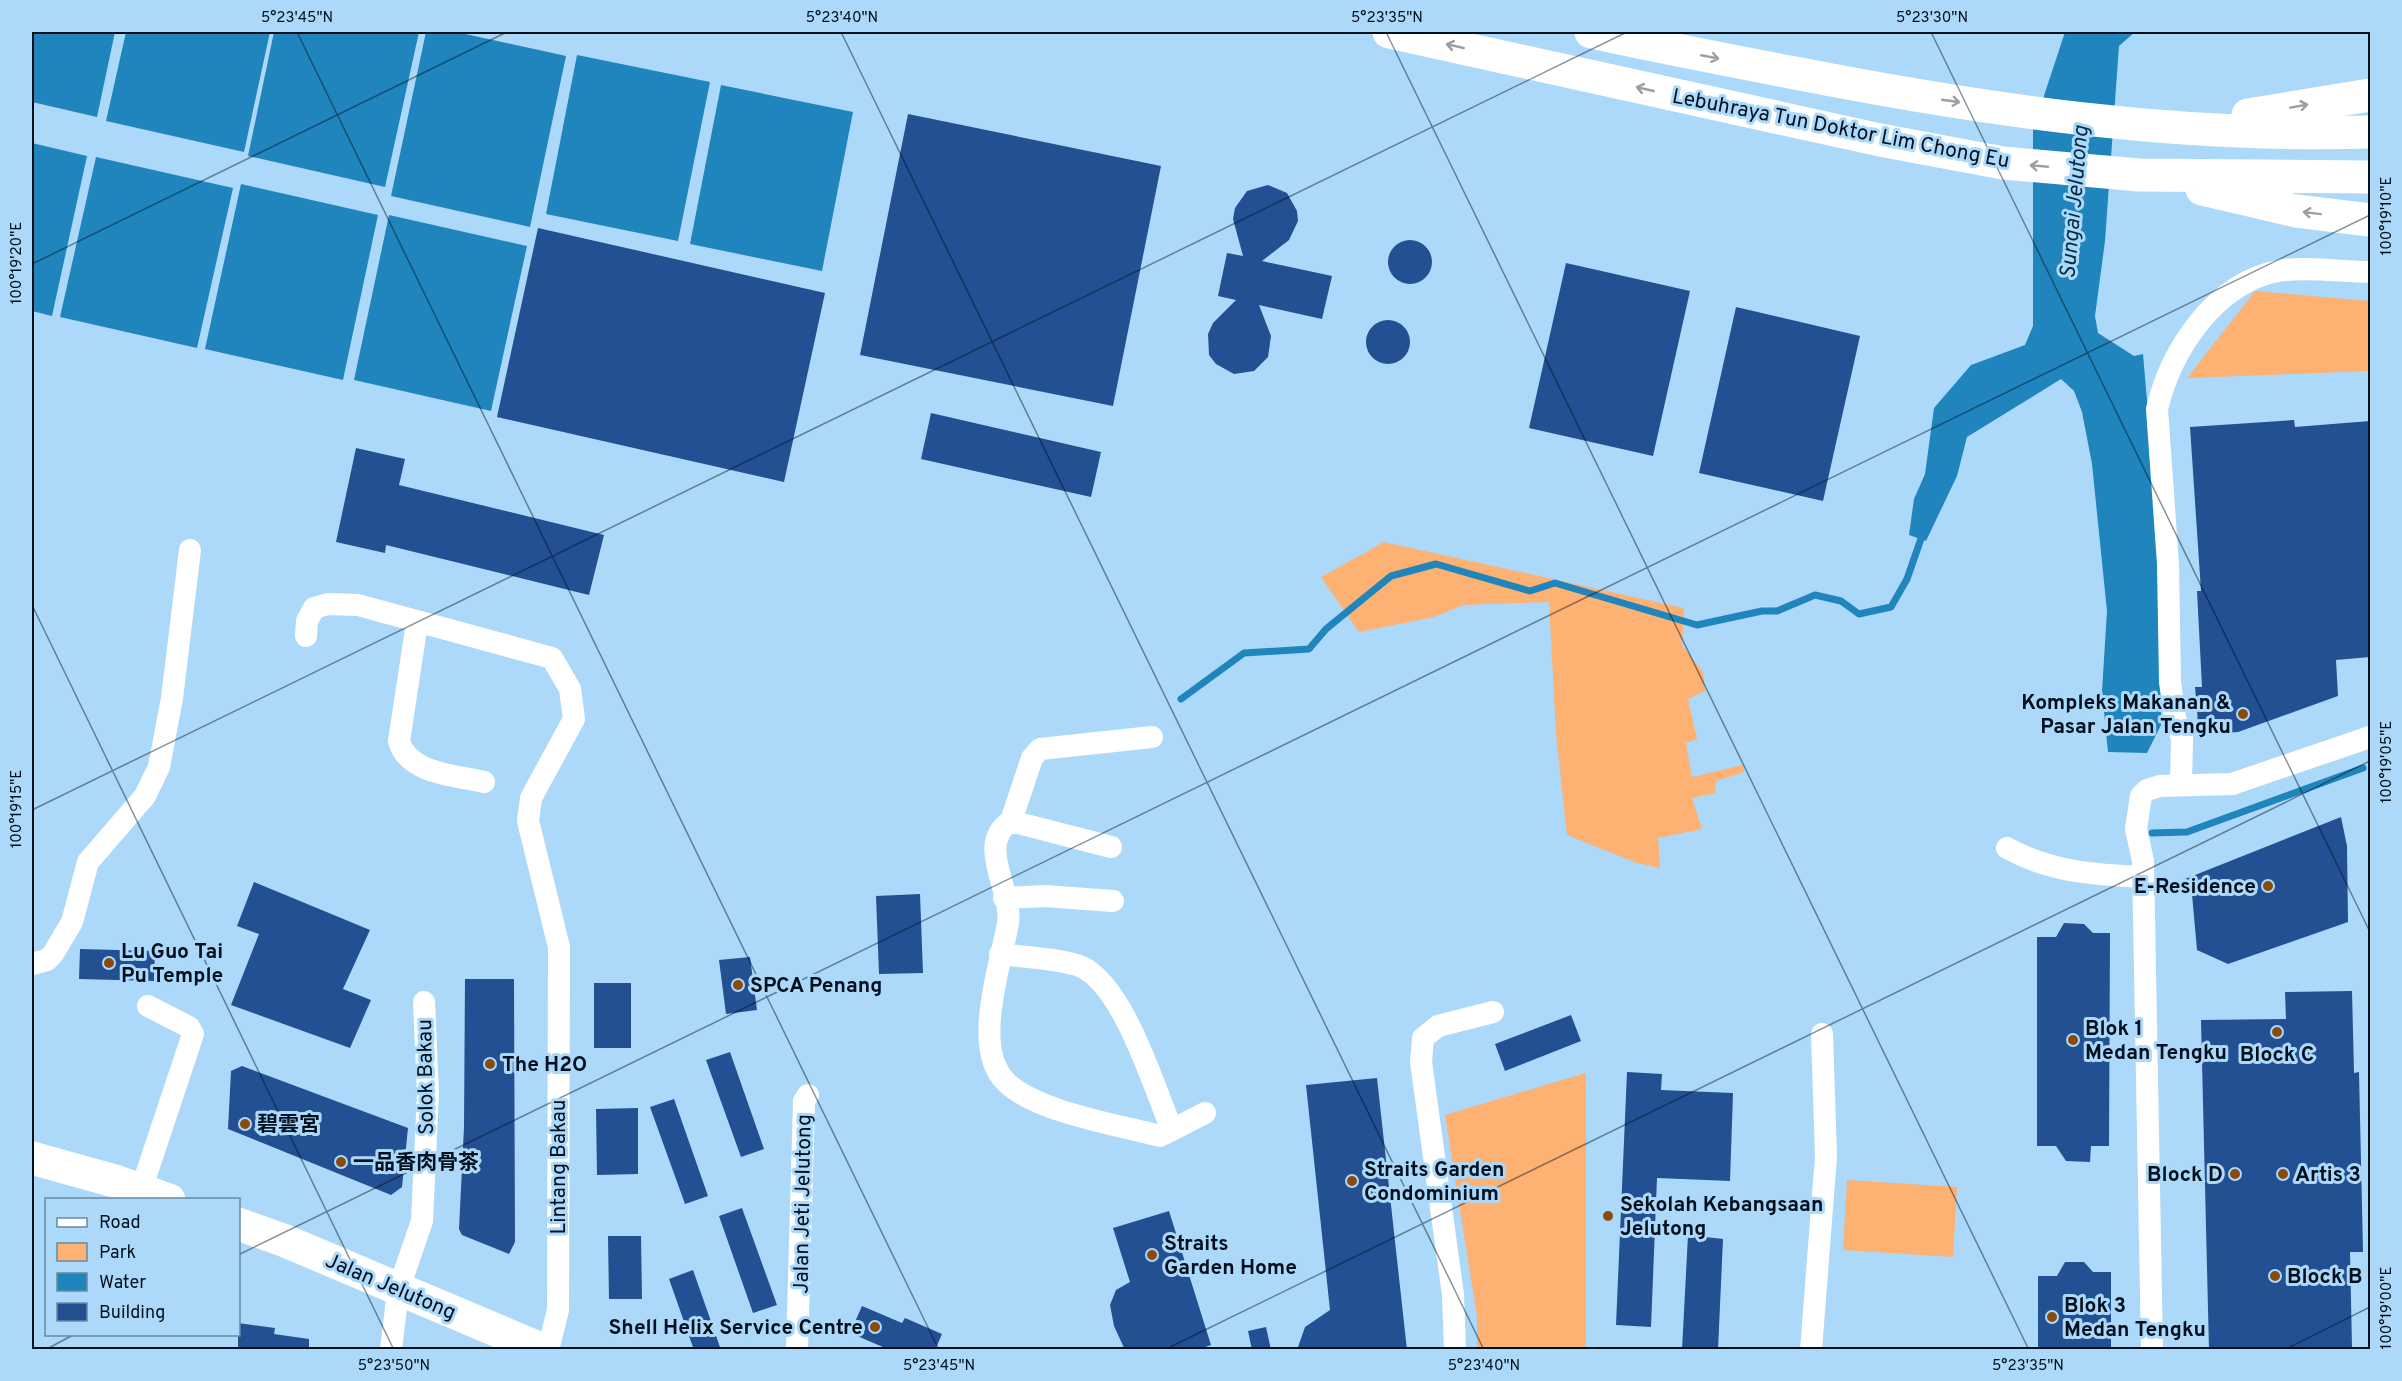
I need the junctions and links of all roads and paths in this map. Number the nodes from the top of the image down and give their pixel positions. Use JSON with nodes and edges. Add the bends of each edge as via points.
{"nodes":[{"id":1,"x":1389,"y":32,"type":"edge"},
{"id":2,"x":1591,"y":32,"type":"edge"},
{"id":3,"x":2370,"y":95,"type":"edge"},
{"id":4,"x":2180,"y":128,"type":"junction"},
{"id":5,"x":2358,"y":132,"type":"edge"},
{"id":6,"x":2139,"y":175,"type":"junction"},
{"id":7,"x":2360,"y":177,"type":"edge"},
{"id":8,"x":2370,"y":220,"type":"edge"},
{"id":9,"x":2370,"y":272,"type":"edge"},
{"id":10,"x":189,"y":550,"type":"dead end"},
{"id":11,"x":417,"y":623,"type":"junction"},
{"id":12,"x":306,"y":636,"type":"dead end"},
{"id":13,"x":1152,"y":736,"type":"dead end"},
{"id":14,"x":2370,"y":736,"type":"edge"},
{"id":15,"x":484,"y":782,"type":"dead end"},
{"id":16,"x":2181,"y":785,"type":"junction"},
{"id":17,"x":1011,"y":821,"type":"junction"},
{"id":18,"x":1111,"y":847,"type":"dead end"},
{"id":19,"x":2007,"y":848,"type":"dead end"},
{"id":20,"x":2144,"y":877,"type":"junction"},
{"id":21,"x":1004,"y":898,"type":"junction"},
{"id":22,"x":1113,"y":901,"type":"dead end"},
{"id":23,"x":1000,"y":954,"type":"junction"},
{"id":24,"x":32,"y":964,"type":"edge"},
{"id":25,"x":424,"y":1002,"type":"dead end"},
{"id":26,"x":148,"y":1006,"type":"dead end"},
{"id":27,"x":1493,"y":1012,"type":"dead end"},
{"id":28,"x":1822,"y":1034,"type":"dead end"},
{"id":29,"x":808,"y":1095,"type":"dead end"},
{"id":30,"x":1204,"y":1113,"type":"dead end"},
{"id":31,"x":1172,"y":1130,"type":"junction"},
{"id":32,"x":32,"y":1158,"type":"edge"},
{"id":33,"x":155,"y":1195,"type":"edge"},
{"id":34,"x":240,"y":1225,"type":"edge"},
{"id":35,"x":398,"y":1291,"type":"junction"},
{"id":36,"x":392,"y":1350,"type":"edge"},
{"id":37,"x":543,"y":1350,"type":"edge"},
{"id":38,"x":548,"y":1350,"type":"edge"},
{"id":39,"x":797,"y":1350,"type":"edge"},
{"id":40,"x":1455,"y":1350,"type":"edge"},
{"id":41,"x":1811,"y":1350,"type":"edge"},
{"id":42,"x":2152,"y":1350,"type":"edge"}],
"edges":[{"from":6,"to":1,"type":"main road","name":"Lebuhraya Tun Doktor Lim Chong Eu","one_way":true,"via":[[2003,162],[1880,140]]},
{"from":2,"to":4,"type":"main road","one_way":true,"via":[[1896,93]]},
{"from":4,"to":3,"type":"main road","one_way":true},
{"from":4,"to":5,"type":"main road"},
{"from":6,"to":7,"type":"main road","name":"Lebuhraya Tun Doktor Lim Chong Eu"},
{"from":8,"to":6,"type":"main road","one_way":true,"via":[[2295,210]]},
{"from":9,"to":16,"type":"street","via":[[2280,271],[2249,280],[2224,298],[2183,342],[2163,384],[2157,409],[2168,564],[2170,682],[2182,738]]},
{"from":10,"to":24,"type":"street","via":[[172,698],[159,767],[146,796],[88,862],[72,922],[53,954]]},
{"from":11,"to":12,"type":"street","name":"Lintang Bakau","via":[[358,605],[321,604],[309,613]]},
{"from":11,"to":15,"type":"street","via":[[399,741],[401,750],[419,766]]},
{"from":11,"to":38,"type":"street","name":"Lintang Bakau","via":[[552,658],[570,689],[574,719],[531,798],[528,821],[559,947],[558,1310]]},
{"from":13,"to":17,"type":"street","via":[[1040,749],[1032,758]]},
{"from":14,"to":16,"type":"street","via":[[2232,784]]},
{"from":16,"to":20,"type":"street","via":[[2147,790],[2141,796],[2136,829]]},
{"from":17,"to":18,"type":"street"},
{"from":17,"to":21,"type":"street","via":[[1000,828],[994,843]]},
{"from":19,"to":20,"type":"street","via":[[2046,865],[2093,875]]},
{"from":20,"to":42,"type":"street"},
{"from":21,"to":22,"type":"street","via":[[1045,896]]},
{"from":21,"to":23,"type":"street","via":[[1008,920]]},
{"from":23,"to":31,"type":"street","via":[[1079,966],[1106,986],[1122,1012]]},
{"from":23,"to":31,"type":"street","via":[[990,1053],[1005,1082],[1021,1094],[1054,1108],[1160,1136]]},
{"from":25,"to":35,"type":"street","name":"Solok Bakau","via":[[428,1093],[422,1221]]},
{"from":26,"to":33,"type":"street","via":[[189,1027],[193,1034]]},
{"from":27,"to":40,"type":"street","via":[[1438,1026],[1423,1038],[1421,1062],[1453,1295]]},
{"from":28,"to":41,"type":"street","via":[[1826,1156]]},
{"from":29,"to":39,"type":"street","name":"Jalan Jeti Jelutong","via":[[804,1101]]},
{"from":30,"to":31,"type":"street"},
{"from":32,"to":33,"type":"main road"},
{"from":34,"to":35,"type":"main road","name":"Jalan Jelutong"},
{"from":35,"to":36,"type":"street","name":"Solok Bakau"},
{"from":35,"to":37,"type":"main road","name":"Jalan Jelutong"}]}
